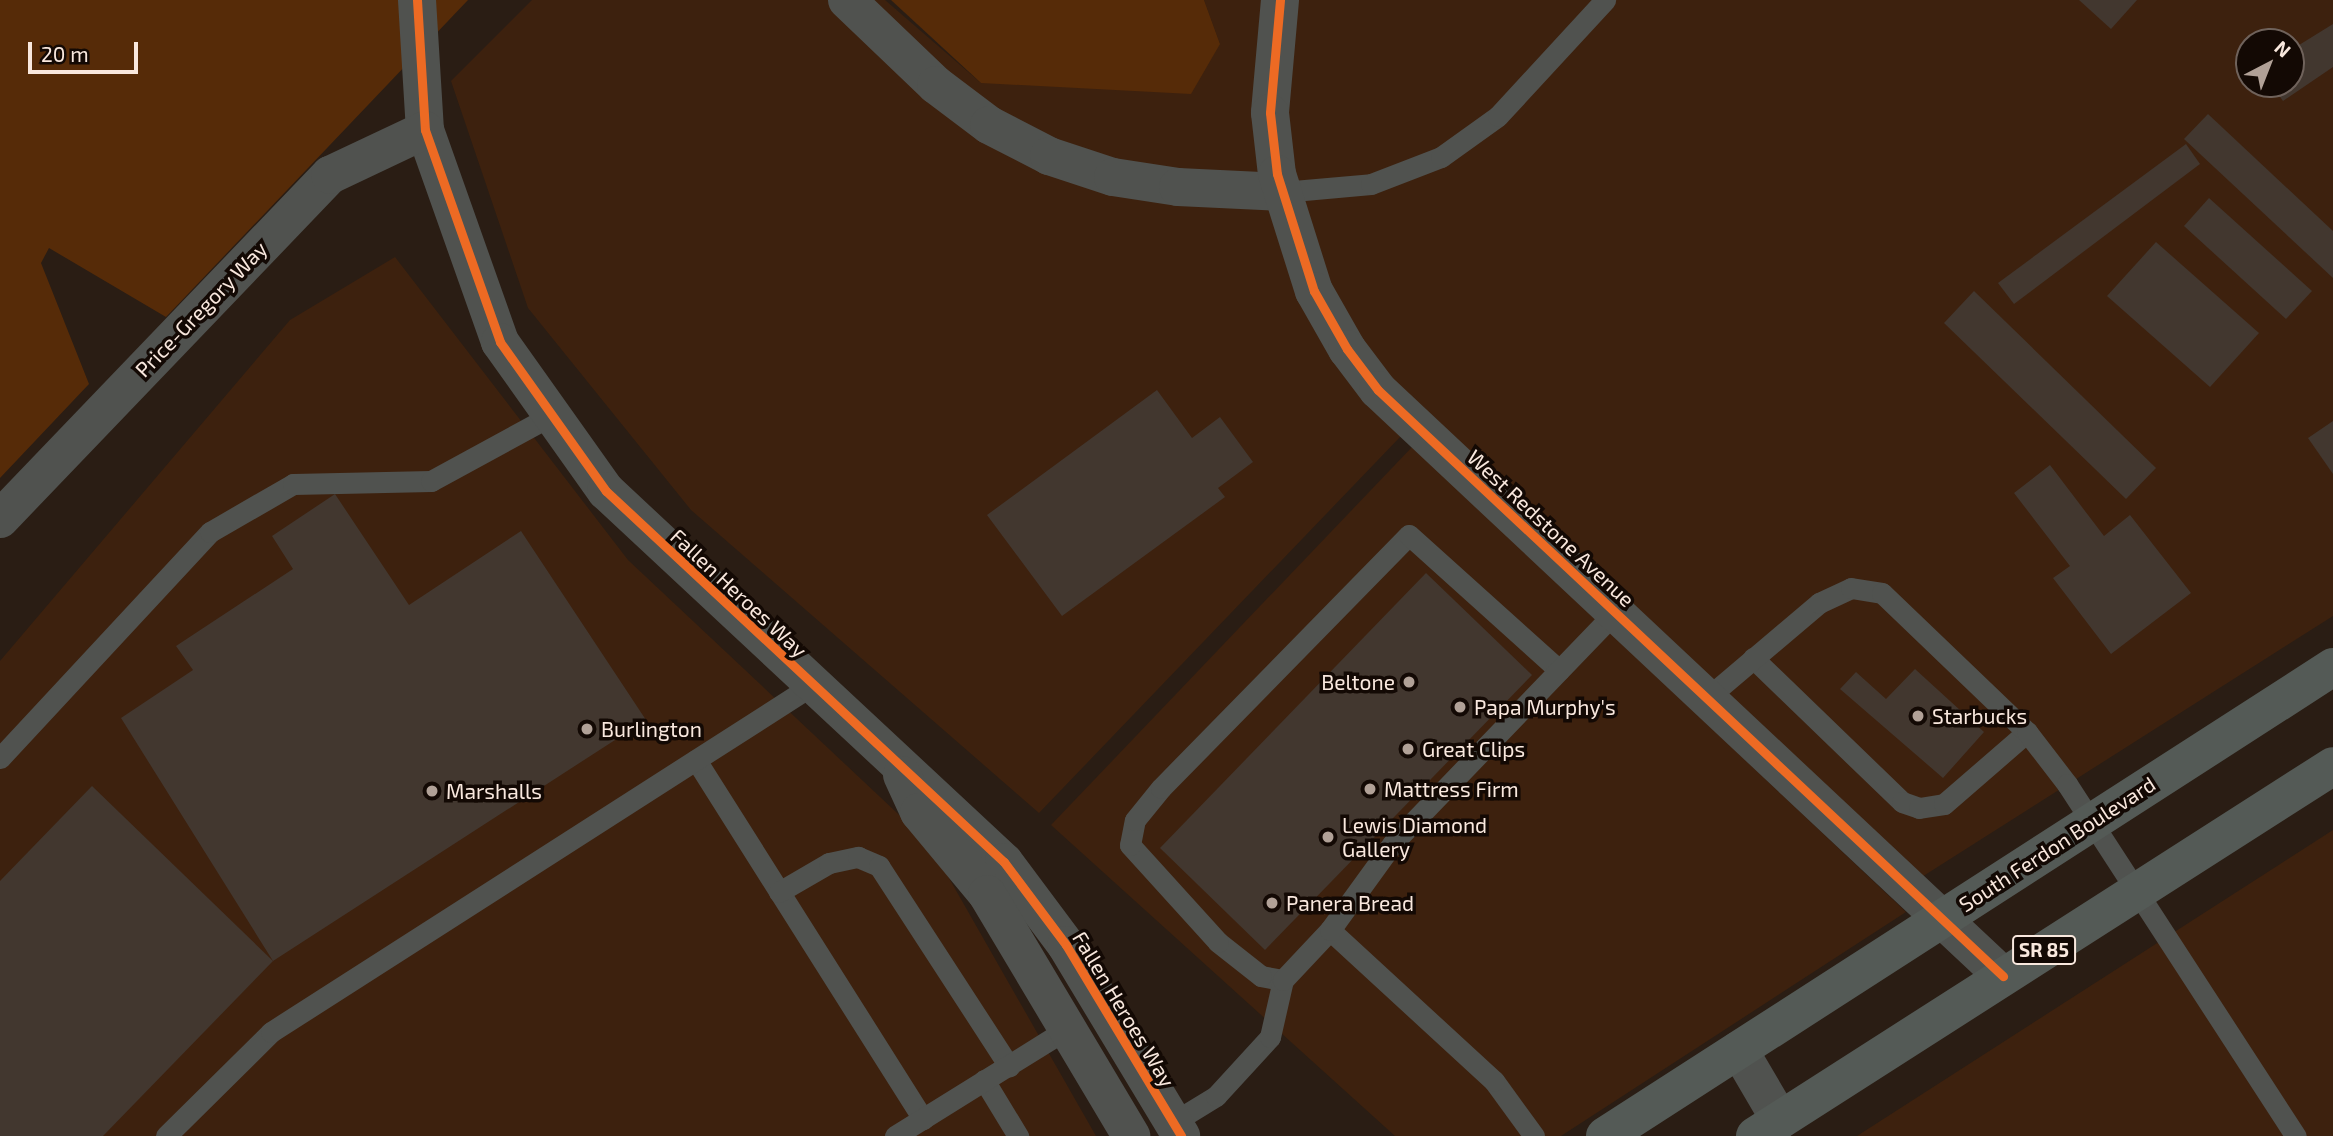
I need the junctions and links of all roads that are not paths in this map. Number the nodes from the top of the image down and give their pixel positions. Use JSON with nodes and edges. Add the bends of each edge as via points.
{"nodes":[{"id":1,"x":417,"y":0,"type":"edge"},
{"id":2,"x":847,"y":0,"type":"edge"},
{"id":3,"x":1280,"y":0,"type":"edge"},
{"id":4,"x":1605,"y":0,"type":"edge"},
{"id":5,"x":425,"y":130,"type":"junction"},
{"id":6,"x":1282,"y":192,"type":"junction"},
{"id":7,"x":552,"y":415,"type":"junction"},
{"id":8,"x":0,"y":519,"type":"edge"},
{"id":9,"x":1615,"y":612,"type":"junction"},
{"id":10,"x":1753,"y":658,"type":"junction"},
{"id":11,"x":2333,"y":667,"type":"edge"},
{"id":12,"x":1559,"y":670,"type":"junction"},
{"id":13,"x":811,"y":685,"type":"junction"},
{"id":14,"x":1707,"y":698,"type":"junction"},
{"id":15,"x":2027,"y":732,"type":"junction"},
{"id":16,"x":0,"y":758,"type":"edge"},
{"id":17,"x":696,"y":760,"type":"junction"},
{"id":18,"x":2333,"y":766,"type":"edge"},
{"id":19,"x":900,"y":770,"type":"junction"},
{"id":20,"x":2094,"y":820,"type":"junction"},
{"id":21,"x":2140,"y":890,"type":"junction"},
{"id":22,"x":779,"y":892,"type":"junction"},
{"id":23,"x":1942,"y":919,"type":"junction"},
{"id":24,"x":1330,"y":930,"type":"junction"},
{"id":25,"x":2003,"y":976,"type":"junction"},
{"id":26,"x":1283,"y":980,"type":"junction"},
{"id":27,"x":1067,"y":1029,"type":"junction"},
{"id":28,"x":1739,"y":1050,"type":"junction"},
{"id":29,"x":1009,"y":1066,"type":"junction"},
{"id":30,"x":984,"y":1080,"type":"junction"},
{"id":31,"x":923,"y":1119,"type":"junction"},
{"id":32,"x":1176,"y":1129,"type":"edge"},
{"id":33,"x":1775,"y":1131,"type":"edge"},
{"id":34,"x":166,"y":1136,"type":"edge"},
{"id":35,"x":895,"y":1136,"type":"edge"},
{"id":36,"x":1018,"y":1136,"type":"edge"},
{"id":37,"x":1131,"y":1136,"type":"edge"},
{"id":38,"x":1534,"y":1136,"type":"edge"},
{"id":39,"x":1605,"y":1136,"type":"edge"},
{"id":40,"x":2296,"y":1136,"type":"edge"}],
"edges":[{"from":1,"to":5,"type":"street","name":"Fallen Heroes Way"},
{"from":2,"to":6,"type":"street","via":[[936,85],[989,125],[1049,156],[1113,177],[1178,187]]},
{"from":3,"to":6,"type":"street","name":"West Redstone Avenue","via":[[1270,113]]},
{"from":4,"to":6,"type":"lane","via":[[1498,116],[1441,157],[1371,184]]},
{"from":5,"to":7,"type":"street","name":"Fallen Heroes Way","via":[[500,342]]},
{"from":5,"to":8,"type":"street","name":"Price-Gregory Way","via":[[330,174]]},
{"from":6,"to":9,"type":"street","name":"West Redstone Avenue","via":[[1314,291],[1378,390]]},
{"from":7,"to":13,"type":"street","name":"Fallen Heroes Way","via":[[606,491]]},
{"from":7,"to":16,"type":"lane","via":[[431,481],[293,484],[209,532]]},
{"from":9,"to":12,"type":"lane"},
{"from":9,"to":14,"type":"street","name":"West Redstone Avenue"},
{"from":10,"to":14,"type":"lane"},
{"from":10,"to":15,"type":"lane","via":[[1819,603],[1851,588],[1882,593]]},
{"from":10,"to":15,"type":"lane","via":[[1902,802],[1919,808],[1944,804]]},
{"from":11,"to":20,"type":"main road","name":"South Ferdon Boulevard"},
{"from":12,"to":24,"type":"lane","via":[[1392,843]]},
{"from":12,"to":26,"type":"lane","via":[[1409,535],[1257,696],[1161,788],[1135,820],[1130,845],[1218,942],[1261,976]]},
{"from":13,"to":17,"type":"lane"},
{"from":13,"to":19,"type":"street","name":"Fallen Heroes Way"},
{"from":14,"to":23,"type":"street","name":"West Redstone Avenue"},
{"from":15,"to":20,"type":"lane"},
{"from":17,"to":22,"type":"lane"},
{"from":17,"to":34,"type":"lane","via":[[271,1032]]},
{"from":18,"to":21,"type":"main road","number":"SR 85"},
{"from":19,"to":27,"type":"street","name":"Fallen Heroes Way","via":[[919,812],[987,894]]},
{"from":19,"to":32,"type":"street","name":"Fallen Heroes Way","via":[[940,796],[1004,862],[1066,945]]},
{"from":20,"to":21,"type":"lane"},
{"from":20,"to":23,"type":"main road","name":"South Ferdon Boulevard"},
{"from":21,"to":25,"type":"main road","number":"SR 85"},
{"from":21,"to":40,"type":"lane"},
{"from":22,"to":29,"type":"lane","via":[[829,863],[858,857],[879,866]]},
{"from":22,"to":31,"type":"lane"},
{"from":23,"to":25,"type":"street","name":"West Redstone Avenue"},
{"from":23,"to":28,"type":"main road","name":"South Ferdon Boulevard"},
{"from":24,"to":26,"type":"lane"},
{"from":24,"to":38,"type":"lane","via":[[1494,1081]]},
{"from":25,"to":33,"type":"main road","number":"SR 85"},
{"from":26,"to":32,"type":"lane","via":[[1270,1037],[1216,1096]]},
{"from":27,"to":29,"type":"lane"},
{"from":27,"to":37,"type":"street","name":"Fallen Heroes Way"},
{"from":28,"to":33,"type":"street"},
{"from":28,"to":39,"type":"main road","name":"South Ferdon Boulevard"},
{"from":29,"to":30,"type":"lane"},
{"from":30,"to":31,"type":"lane"},
{"from":30,"to":36,"type":"lane"},
{"from":31,"to":35,"type":"lane"}]}
